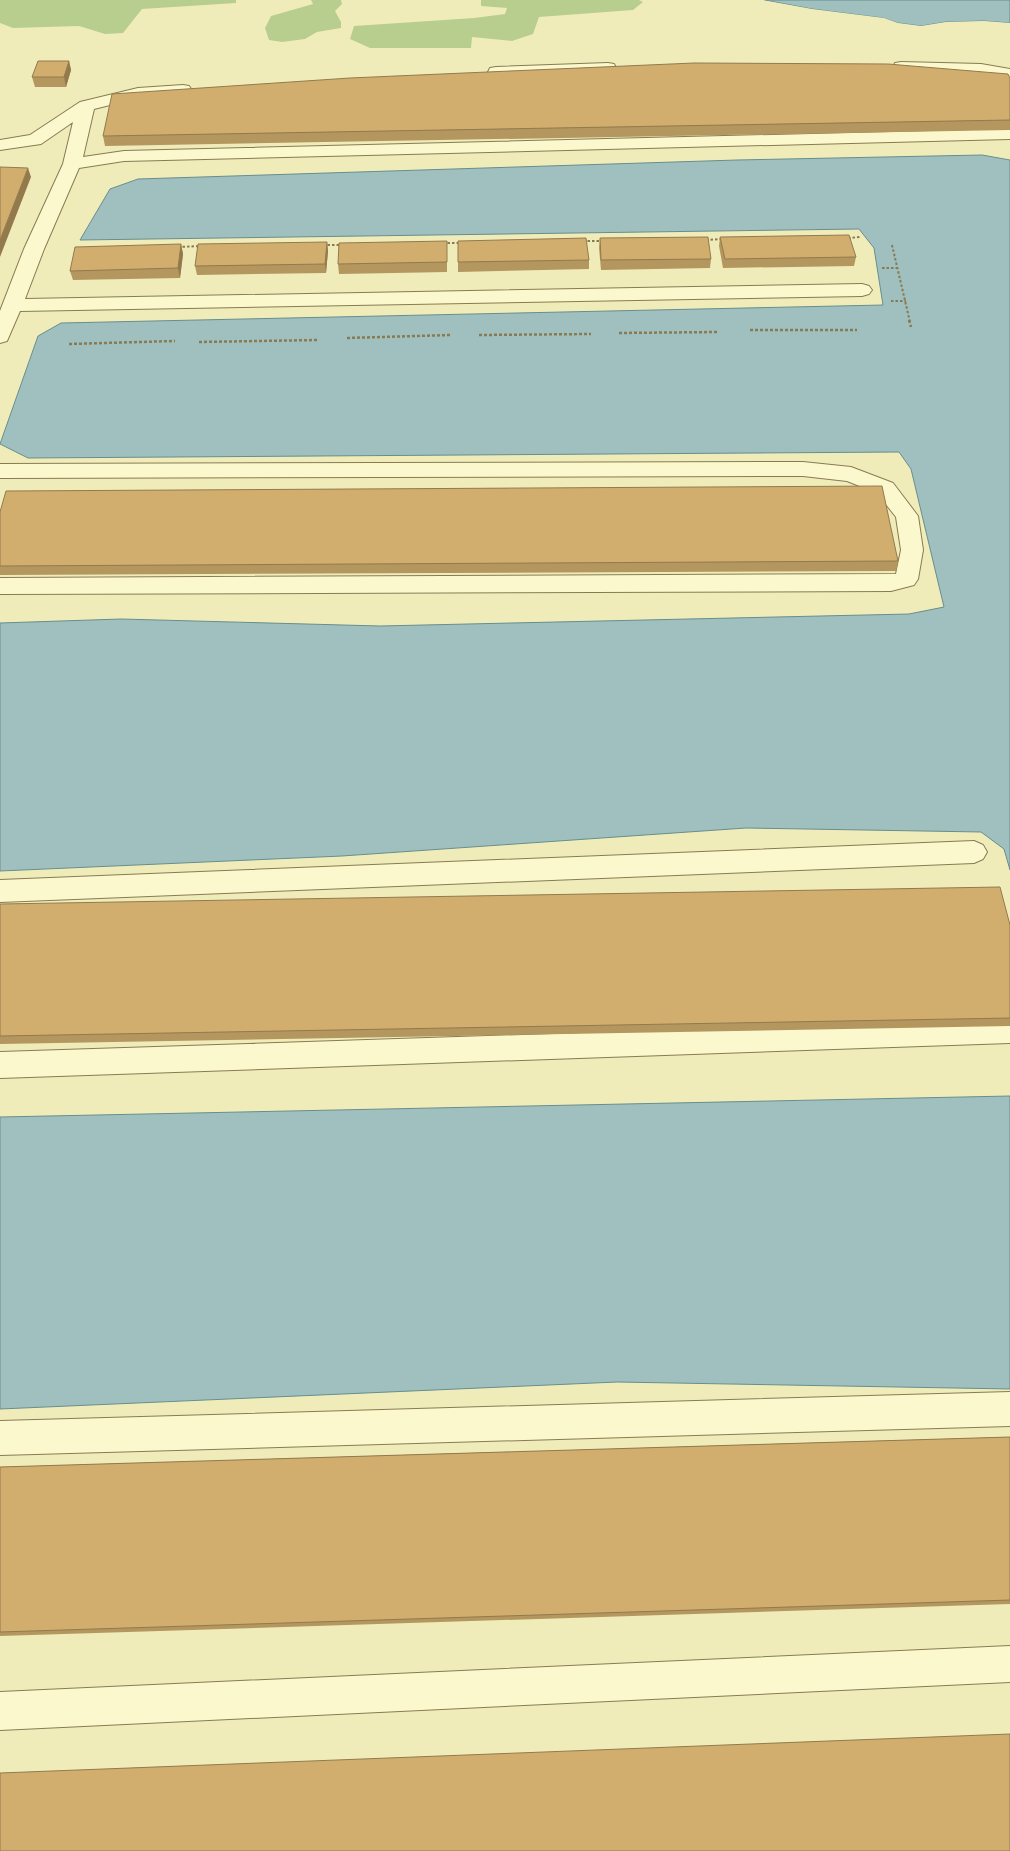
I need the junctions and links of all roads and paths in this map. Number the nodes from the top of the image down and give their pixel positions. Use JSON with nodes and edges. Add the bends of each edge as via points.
{"nodes":[{"id":1,"x":629,"y":67,"type":"edge"},
{"id":2,"x":884,"y":67,"type":"edge"},
{"id":3,"x":481,"y":73,"type":"edge"},
{"id":4,"x":1010,"y":74,"type":"edge"},
{"id":5,"x":196,"y":89,"type":"edge"},
{"id":6,"x":86,"y":106,"type":"junction"},
{"id":7,"x":1010,"y":134,"type":"edge"},
{"id":8,"x":0,"y":145,"type":"edge"},
{"id":9,"x":72,"y":164,"type":"junction"},
{"id":10,"x":840,"y":238,"type":"edge"},
{"id":11,"x":860,"y":238,"type":"dead end"},
{"id":12,"x":731,"y":239,"type":"edge"},
{"id":13,"x":702,"y":240,"type":"edge"},
{"id":14,"x":583,"y":241,"type":"edge"},
{"id":15,"x":603,"y":241,"type":"edge"},
{"id":16,"x":434,"y":243,"type":"edge"},
{"id":17,"x":464,"y":243,"type":"edge"},
{"id":18,"x":346,"y":244,"type":"edge"},
{"id":19,"x":316,"y":245,"type":"edge"},
{"id":20,"x":892,"y":245,"type":"dead end"},
{"id":21,"x":207,"y":246,"type":"edge"},
{"id":22,"x":177,"y":247,"type":"edge"},
{"id":23,"x":862,"y":290,"type":"dead end"},
{"id":24,"x":12,"y":305,"type":"junction"},
{"id":25,"x":911,"y":327,"type":"dead end"},
{"id":26,"x":750,"y":330,"type":"dead end"},
{"id":27,"x":857,"y":330,"type":"dead end"},
{"id":28,"x":719,"y":332,"type":"dead end"},
{"id":29,"x":619,"y":333,"type":"dead end"},
{"id":30,"x":591,"y":334,"type":"dead end"},
{"id":31,"x":450,"y":335,"type":"dead end"},
{"id":32,"x":479,"y":335,"type":"dead end"},
{"id":33,"x":0,"y":337,"type":"edge"},
{"id":34,"x":347,"y":338,"type":"dead end"},
{"id":35,"x":319,"y":340,"type":"dead end"},
{"id":36,"x":175,"y":341,"type":"dead end"},
{"id":37,"x":199,"y":342,"type":"dead end"},
{"id":38,"x":68,"y":344,"type":"dead end"},
{"id":39,"x":0,"y":471,"type":"edge"},
{"id":40,"x":0,"y":586,"type":"edge"},
{"id":41,"x":974,"y":852,"type":"dead end"},
{"id":42,"x":0,"y":891,"type":"edge"},
{"id":43,"x":1010,"y":1030,"type":"edge"},
{"id":44,"x":0,"y":1065,"type":"edge"},
{"id":45,"x":1010,"y":1409,"type":"edge"},
{"id":46,"x":0,"y":1438,"type":"edge"},
{"id":47,"x":1010,"y":1664,"type":"edge"},
{"id":48,"x":0,"y":1711,"type":"edge"}],
"edges":[{"from":1,"to":3,"type":"lane"},
{"from":2,"to":4,"type":"lane","via":[[981,69]]},
{"from":5,"to":6,"type":"lane","via":[[138,93]]},
{"from":6,"to":8,"type":"lane","via":[[35,140]]},
{"from":6,"to":9,"type":"lane"},
{"from":7,"to":9,"type":"lane","via":[[124,156]]},
{"from":9,"to":24,"type":"lane"},
{"from":10,"to":11,"type":"path"},
{"from":12,"to":13,"type":"path"},
{"from":14,"to":15,"type":"path"},
{"from":16,"to":17,"type":"path"},
{"from":18,"to":19,"type":"path"},
{"from":20,"to":25,"type":"path"},
{"from":21,"to":22,"type":"path"},
{"from":23,"to":24,"type":"lane"},
{"from":24,"to":33,"type":"lane"},
{"from":26,"to":27,"type":"path"},
{"from":28,"to":29,"type":"path"},
{"from":30,"to":32,"type":"path"},
{"from":31,"to":34,"type":"path"},
{"from":35,"to":37,"type":"path"},
{"from":36,"to":38,"type":"path"},
{"from":39,"to":40,"type":"lane","via":[[802,469],[851,474],[884,488],[907,516],[912,550],[906,579],[891,583]]},
{"from":41,"to":42,"type":"lane"},
{"from":43,"to":44,"type":"lane"},
{"from":45,"to":46,"type":"lane"},
{"from":47,"to":48,"type":"lane"}]}
